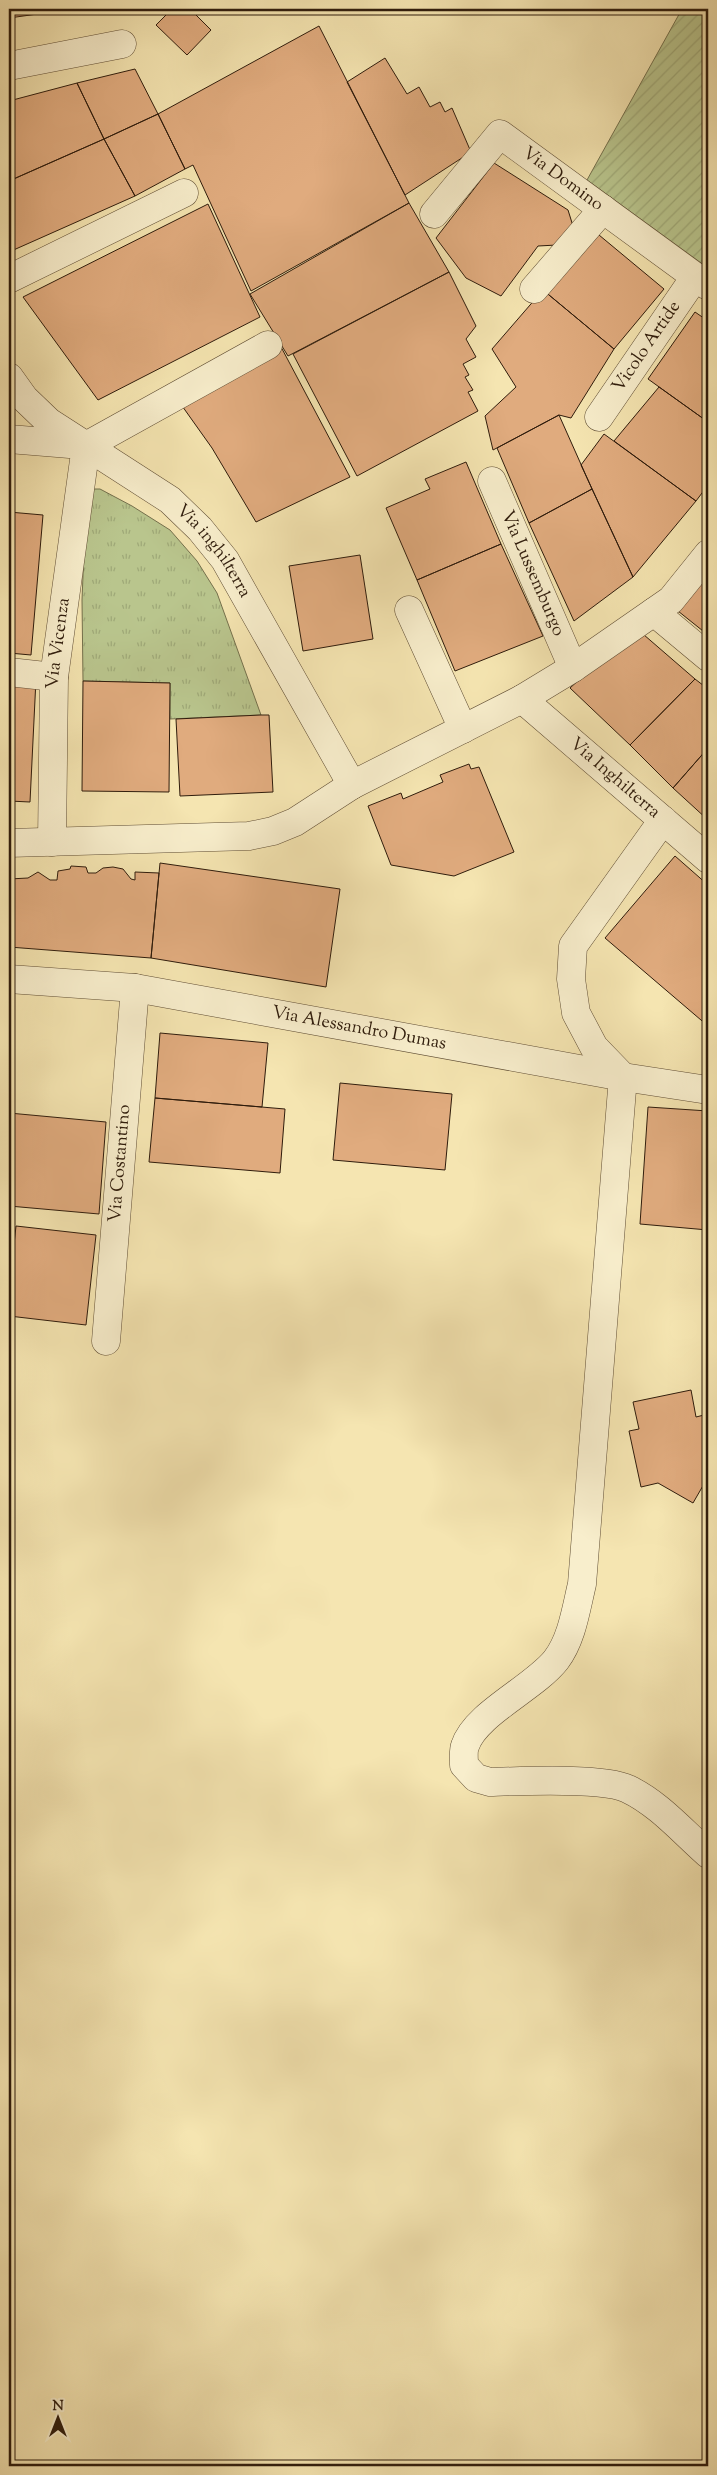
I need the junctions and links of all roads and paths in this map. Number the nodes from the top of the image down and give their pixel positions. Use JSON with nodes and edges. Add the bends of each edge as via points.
{"nodes":[{"id":1,"x":122,"y":44,"type":"dead end"},
{"id":2,"x":9,"y":66,"type":"edge"},
{"id":3,"x":184,"y":193,"type":"dead end"},
{"id":4,"x":603,"y":209,"type":"junction"},
{"id":5,"x":434,"y":214,"type":"dead end"},
{"id":6,"x":9,"y":279,"type":"edge"},
{"id":7,"x":702,"y":281,"type":"edge"},
{"id":8,"x":534,"y":289,"type":"dead end"},
{"id":9,"x":268,"y":345,"type":"dead end"},
{"id":10,"x":9,"y":377,"type":"edge"},
{"id":11,"x":599,"y":417,"type":"dead end"},
{"id":12,"x":9,"y":439,"type":"edge"},
{"id":13,"x":86,"y":446,"type":"junction"},
{"id":14,"x":492,"y":481,"type":"dead end"},
{"id":15,"x":708,"y":554,"type":"edge"},
{"id":16,"x":409,"y":610,"type":"dead end"},
{"id":17,"x":654,"y":612,"type":"junction"},
{"id":18,"x":708,"y":657,"type":"edge"},
{"id":19,"x":573,"y":668,"type":"junction"},
{"id":20,"x":9,"y":672,"type":"edge"},
{"id":21,"x":54,"y":676,"type":"junction"},
{"id":22,"x":522,"y":699,"type":"junction"},
{"id":23,"x":463,"y":729,"type":"junction"},
{"id":24,"x":352,"y":785,"type":"junction"},
{"id":25,"x":663,"y":820,"type":"junction"},
{"id":26,"x":52,"y":842,"type":"junction"},
{"id":27,"x":9,"y":843,"type":"edge"},
{"id":28,"x":708,"y":860,"type":"edge"},
{"id":29,"x":9,"y":979,"type":"edge"},
{"id":30,"x":135,"y":988,"type":"junction"},
{"id":31,"x":623,"y":1077,"type":"junction"},
{"id":32,"x":708,"y":1089,"type":"edge"},
{"id":33,"x":106,"y":1341,"type":"dead end"},
{"id":34,"x":708,"y":1854,"type":"edge"}],
"edges":[{"from":1,"to":2,"type":"street"},
{"from":3,"to":6,"type":"street"},
{"from":4,"to":5,"type":"street","name":"Via Domino","via":[[500,134]]},
{"from":4,"to":7,"type":"street","name":"Via Domino"},
{"from":4,"to":8,"type":"street"},
{"from":7,"to":11,"type":"street","name":"Vicolo Artide"},
{"from":9,"to":13,"type":"street"},
{"from":10,"to":13,"type":"street","name":"Via inghilterra","via":[[24,398],[49,422]]},
{"from":12,"to":13,"type":"street"},
{"from":13,"to":21,"type":"street","name":"Via Vicenza"},
{"from":13,"to":24,"type":"street","name":"Via inghilterra","via":[[170,500],[200,529],[225,560]]},
{"from":14,"to":19,"type":"street","name":"Via Lussemburgo"},
{"from":15,"to":17,"type":"street","via":[[671,600]]},
{"from":16,"to":23,"type":"street"},
{"from":17,"to":18,"type":"street"},
{"from":17,"to":19,"type":"street"},
{"from":19,"to":22,"type":"street"},
{"from":20,"to":21,"type":"street"},
{"from":21,"to":26,"type":"street","name":"Via Vicenza"},
{"from":22,"to":23,"type":"street"},
{"from":22,"to":25,"type":"street","name":"Via Inghilterra"},
{"from":23,"to":24,"type":"street"},
{"from":24,"to":26,"type":"street","via":[[295,822],[261,834]]},
{"from":25,"to":28,"type":"street","name":"Via Inghilterra"},
{"from":25,"to":31,"type":"street","via":[[573,946],[571,979],[576,1013],[594,1047]]},
{"from":26,"to":27,"type":"street"},
{"from":29,"to":30,"type":"street","name":"Via Alessandro Dumas"},
{"from":30,"to":31,"type":"street","name":"Via Alessandro Dumas"},
{"from":30,"to":33,"type":"street","name":"Via Costantino"},
{"from":31,"to":32,"type":"street","name":"Via Alessandro Dumas"},
{"from":31,"to":34,"type":"street","via":[[582,1584],[572,1626],[556,1659],[535,1680],[475,1727],[464,1746],[464,1765],[476,1778],[490,1782],[592,1783],[627,1788]]}]}
